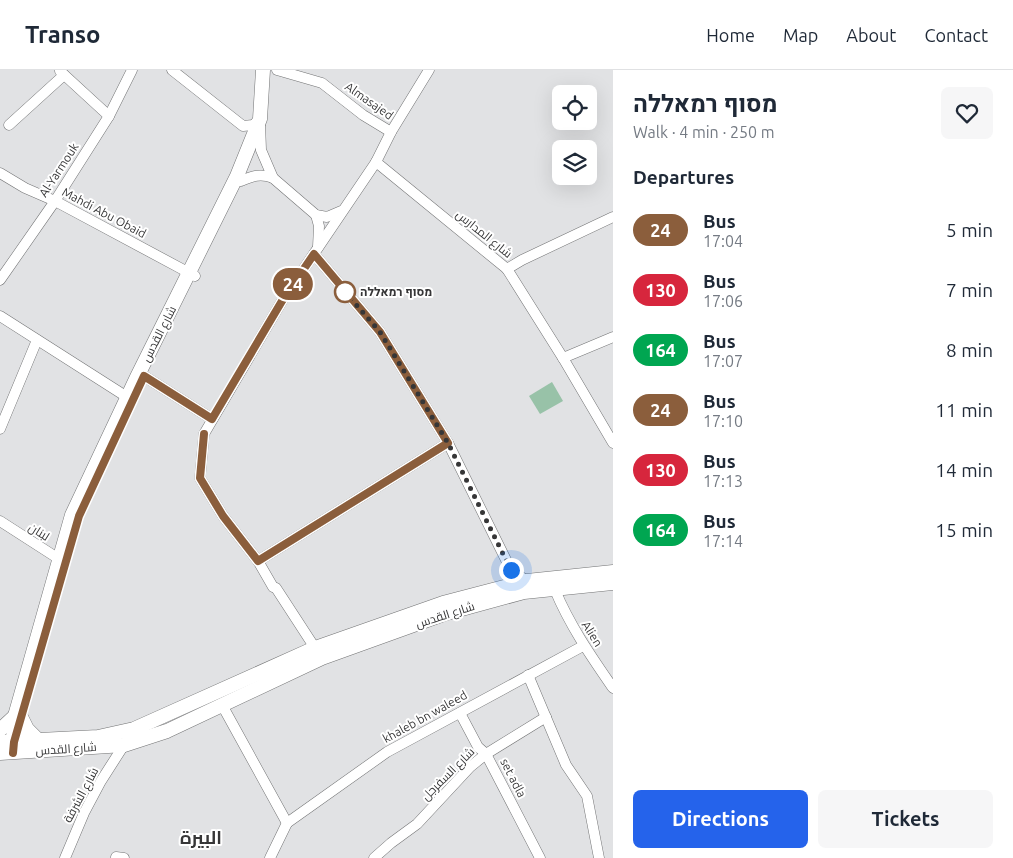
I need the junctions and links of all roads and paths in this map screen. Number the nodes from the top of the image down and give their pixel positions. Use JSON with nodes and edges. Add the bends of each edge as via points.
{"nodes":[{"id":1,"x":132,"y":70,"type":"edge"},
{"id":2,"x":172,"y":70,"type":"edge"},
{"id":3,"x":276,"y":70,"type":"edge"},
{"id":4,"x":429,"y":70,"type":"edge"},
{"id":5,"x":62,"y":72,"type":"edge"},
{"id":6,"x":263,"y":73,"type":"edge"},
{"id":7,"x":109,"y":116,"type":"junction"},
{"id":8,"x":260,"y":119,"type":"junction"},
{"id":9,"x":236,"y":121,"type":"junction"},
{"id":10,"x":9,"y":125,"type":"dead end"},
{"id":11,"x":392,"y":132,"type":"junction"},
{"id":12,"x":250,"y":143,"type":"junction"},
{"id":13,"x":376,"y":162,"type":"junction"},
{"id":14,"x":0,"y":173,"type":"edge"},
{"id":15,"x":273,"y":178,"type":"junction"},
{"id":16,"x":241,"y":181,"type":"junction"},
{"id":17,"x":55,"y":201,"type":"junction"},
{"id":18,"x":342,"y":211,"type":"junction"},
{"id":19,"x":316,"y":215,"type":"junction"},
{"id":20,"x":613,"y":217,"type":"edge"},
{"id":21,"x":316,"y":251,"type":"junction"},
{"id":22,"x":507,"y":269,"type":"junction"},
{"id":23,"x":192,"y":275,"type":"junction"},
{"id":24,"x":0,"y":280,"type":"edge"},
{"id":25,"x":0,"y":316,"type":"edge"},
{"id":26,"x":613,"y":337,"type":"edge"},
{"id":27,"x":37,"y":340,"type":"junction"},
{"id":28,"x":563,"y":358,"type":"junction"},
{"id":29,"x":141,"y":377,"type":"junction"},
{"id":30,"x":131,"y":398,"type":"junction"},
{"id":31,"x":212,"y":419,"type":"junction"},
{"id":32,"x":0,"y":429,"type":"edge"},
{"id":33,"x":448,"y":443,"type":"junction"},
{"id":34,"x":613,"y":443,"type":"edge"},
{"id":35,"x":0,"y":522,"type":"edge"},
{"id":36,"x":63,"y":559,"type":"junction"},
{"id":37,"x":258,"y":561,"type":"junction"},
{"id":38,"x":511,"y":570,"type":"junction"},
{"id":39,"x":613,"y":572,"type":"edge"},
{"id":40,"x":526,"y":581,"type":"junction"},
{"id":41,"x":613,"y":583,"type":"edge"},
{"id":42,"x":553,"y":585,"type":"junction"},
{"id":43,"x":506,"y":586,"type":"junction"},
{"id":44,"x":584,"y":646,"type":"junction"},
{"id":45,"x":318,"y":653,"type":"junction"},
{"id":46,"x":528,"y":675,"type":"junction"},
{"id":47,"x":613,"y":688,"type":"edge"},
{"id":48,"x":222,"y":705,"type":"junction"},
{"id":49,"x":460,"y":713,"type":"junction"},
{"id":50,"x":18,"y":716,"type":"junction"},
{"id":51,"x":546,"y":717,"type":"junction"},
{"id":52,"x":0,"y":730,"type":"edge"},
{"id":53,"x":39,"y":740,"type":"junction"},
{"id":54,"x":124,"y":745,"type":"junction"},
{"id":55,"x":7,"y":747,"type":"edge"},
{"id":56,"x":100,"y":747,"type":"junction"},
{"id":57,"x":486,"y":754,"type":"junction"},
{"id":58,"x":101,"y":781,"type":"junction"},
{"id":59,"x":287,"y":823,"type":"junction"},
{"id":60,"x":65,"y":858,"type":"edge"},
{"id":61,"x":270,"y":858,"type":"edge"},
{"id":62,"x":374,"y":858,"type":"edge"},
{"id":63,"x":540,"y":858,"type":"edge"},
{"id":64,"x":599,"y":858,"type":"edge"}],
"edges":[{"from":1,"to":7,"type":"street","name":"Al-Yarmouk"},
{"from":2,"to":9,"type":"street"},
{"from":3,"to":6,"type":"street","name":"Almasajed"},
{"from":3,"to":11,"type":"street","name":"Almasajed","via":[[322,83],[363,115]]},
{"from":4,"to":11,"type":"street"},
{"from":5,"to":7,"type":"street"},
{"from":5,"to":10,"type":"street"},
{"from":6,"to":8,"type":"main road"},
{"from":7,"to":17,"type":"street","name":"Al-Yarmouk"},
{"from":8,"to":9,"type":"street","via":[[248,127]]},
{"from":8,"to":12,"type":"main road"},
{"from":8,"to":15,"type":"street","via":[[261,150]]},
{"from":9,"to":12,"type":"street"},
{"from":11,"to":13,"type":"street"},
{"from":12,"to":16,"type":"main road","via":[[252,155]]},
{"from":12,"to":23,"type":"main road"},
{"from":13,"to":18,"type":"street"},
{"from":13,"to":22,"type":"street","name":"شارع المدارس"},
{"from":14,"to":17,"type":"street","name":"Mahdi Abu Obaid"},
{"from":15,"to":16,"type":"street","via":[[258,175]]},
{"from":15,"to":19,"type":"street"},
{"from":16,"to":23,"type":"main road"},
{"from":17,"to":23,"type":"street","name":"Mahdi Abu Obaid"},
{"from":17,"to":24,"type":"street","name":"Al-Yarmouk"},
{"from":18,"to":19,"type":"street","via":[[327,217]]},
{"from":18,"to":21,"type":"street"},
{"from":19,"to":21,"type":"street","via":[[319,226]]},
{"from":20,"to":22,"type":"street","name":"شارع المدارس"},
{"from":21,"to":31,"type":"street","via":[[282,301]]},
{"from":21,"to":33,"type":"street","via":[[380,332]]},
{"from":22,"to":28,"type":"street"},
{"from":23,"to":29,"type":"main road"},
{"from":25,"to":27,"type":"street"},
{"from":26,"to":28,"type":"street"},
{"from":27,"to":30,"type":"street"},
{"from":27,"to":32,"type":"street"},
{"from":28,"to":34,"type":"street"},
{"from":29,"to":30,"type":"main road"},
{"from":29,"to":31,"type":"street"},
{"from":30,"to":36,"type":"main road"},
{"from":31,"to":37,"type":"street","via":[[204,434],[200,478],[223,516]]},
{"from":33,"to":37,"type":"street"},
{"from":33,"to":38,"type":"street"},
{"from":35,"to":36,"type":"street","name":"لبنان"},
{"from":36,"to":50,"type":"main road"},
{"from":37,"to":45,"type":"street"},
{"from":38,"to":40,"type":"street"},
{"from":38,"to":43,"type":"street"},
{"from":39,"to":42,"type":"main road","name":"شارع القدس"},
{"from":40,"to":42,"type":"main road","name":"شارع القدس"},
{"from":40,"to":43,"type":"main road","name":"شارع القدس"},
{"from":41,"to":42,"type":"main road","name":"شارع القدس"},
{"from":42,"to":44,"type":"street","name":"Alien","via":[[566,617]]},
{"from":42,"to":45,"type":"main road","name":"شارع القدس","via":[[447,613]]},
{"from":43,"to":45,"type":"main road","name":"شارع القدس","via":[[443,603]]},
{"from":44,"to":46,"type":"street","name":"khaleb bn waleed"},
{"from":44,"to":47,"type":"street","name":"Alien"},
{"from":45,"to":48,"type":"main road","name":"شارع القدس"},
{"from":45,"to":53,"type":"main road","name":"شارع القدس","via":[[134,730],[98,737]]},
{"from":46,"to":49,"type":"street","name":"khaleb bn waleed"},
{"from":46,"to":51,"type":"street"},
{"from":48,"to":54,"type":"main road","name":"شارع القدس","via":[[167,731]]},
{"from":48,"to":59,"type":"street"},
{"from":49,"to":57,"type":"street","name":"set adla","via":[[478,747]]},
{"from":49,"to":59,"type":"street","name":"khaleb bn waleed","via":[[387,752]]},
{"from":50,"to":52,"type":"main road"},
{"from":50,"to":53,"type":"main road"},
{"from":50,"to":55,"type":"main road"},
{"from":51,"to":57,"type":"street","name":"شارع السفرجل"},
{"from":51,"to":64,"type":"street","via":[[566,765],[587,796]]},
{"from":53,"to":55,"type":"main road","name":"شارع القدس"},
{"from":54,"to":56,"type":"main road","name":"شارع القدس"},
{"from":54,"to":58,"type":"street","name":"شارع الشرفة"},
{"from":55,"to":56,"type":"main road","name":"شارع القدس"},
{"from":56,"to":58,"type":"street","via":[[109,756]]},
{"from":57,"to":62,"type":"street","name":"شارع السفرجل","via":[[417,824]]},
{"from":57,"to":63,"type":"street","name":"set adla"},
{"from":58,"to":60,"type":"street","name":"شارع الشرفة"},
{"from":59,"to":61,"type":"street"}]}
